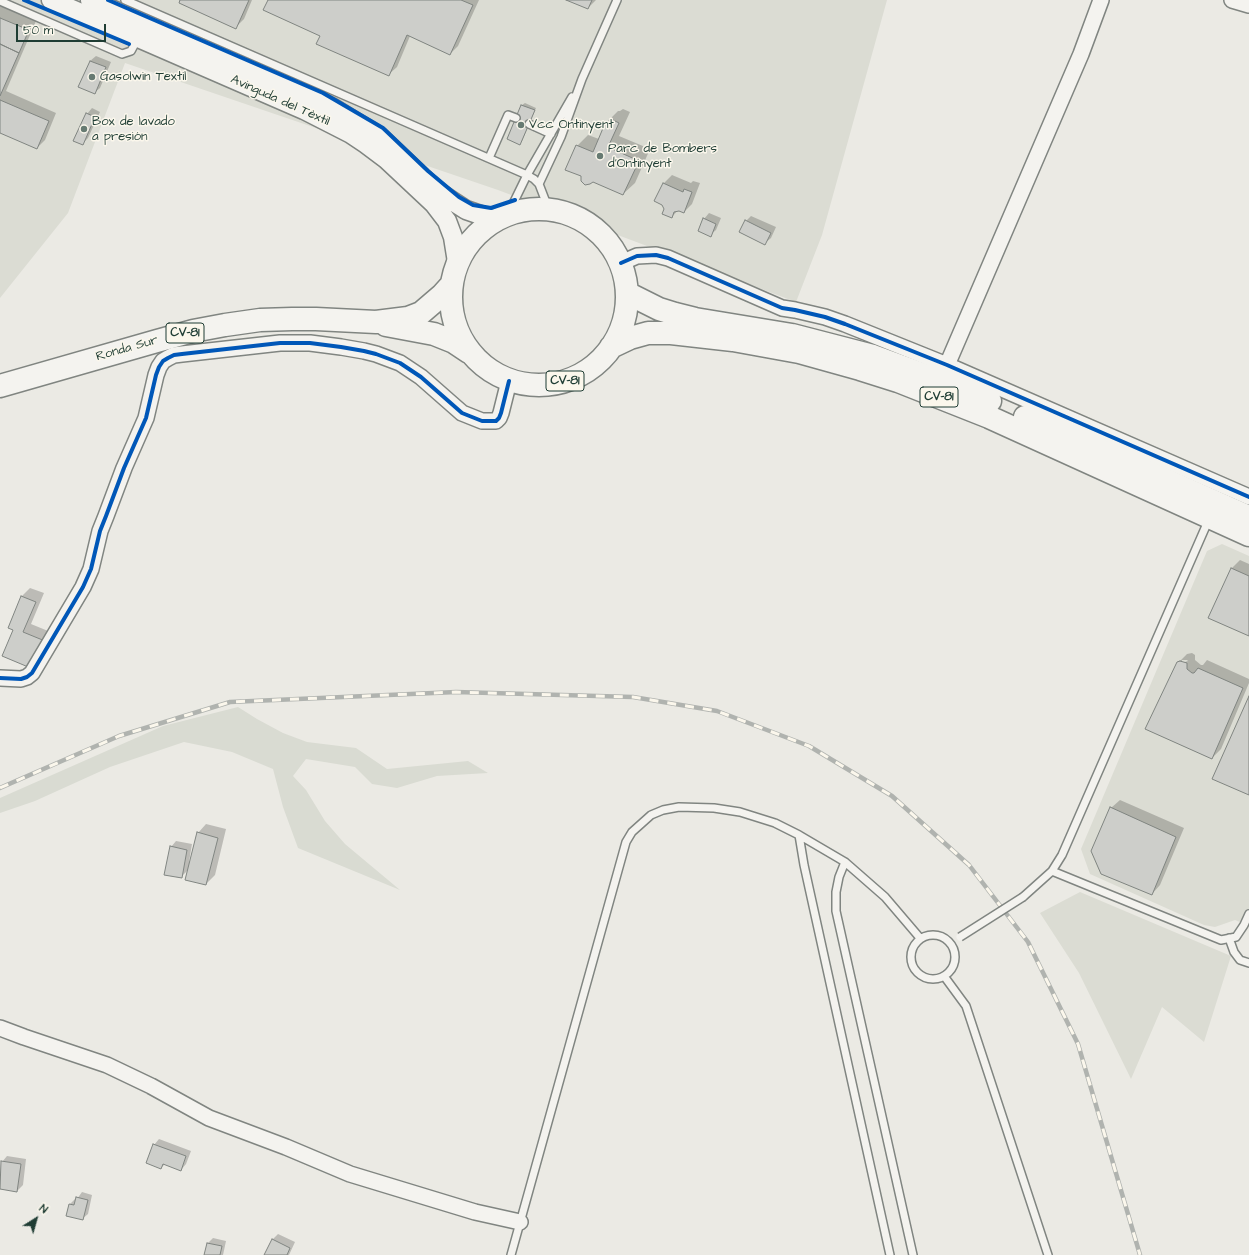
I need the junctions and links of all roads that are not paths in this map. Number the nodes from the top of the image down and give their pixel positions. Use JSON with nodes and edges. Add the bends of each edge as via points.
{"nodes":[{"id":1,"x":50,"y":0,"type":"edge"},
{"id":2,"x":90,"y":0,"type":"edge"},
{"id":3,"x":126,"y":0,"type":"edge"},
{"id":4,"x":618,"y":0,"type":"edge"},
{"id":5,"x":1101,"y":0,"type":"edge"},
{"id":6,"x":1232,"y":0,"type":"edge"},
{"id":7,"x":0,"y":1,"type":"edge"},
{"id":8,"x":1249,"y":5,"type":"edge"},
{"id":9,"x":138,"y":38,"type":"junction"},
{"id":10,"x":582,"y":79,"type":"junction"},
{"id":11,"x":516,"y":118,"type":"dead end"},
{"id":12,"x":529,"y":124,"type":"dead end"},
{"id":13,"x":551,"y":134,"type":"junction"},
{"id":14,"x":489,"y":158,"type":"junction"},
{"id":15,"x":527,"y":175,"type":"junction"},
{"id":16,"x":539,"y":184,"type":"junction"},
{"id":17,"x":549,"y":210,"type":"junction"},
{"id":18,"x":501,"y":217,"type":"junction"},
{"id":19,"x":457,"y":262,"type":"junction"},
{"id":20,"x":621,"y":263,"type":"junction"},
{"id":21,"x":451,"y":285,"type":"junction"},
{"id":22,"x":629,"y":294,"type":"junction"},
{"id":23,"x":376,"y":322,"type":"junction"},
{"id":24,"x":611,"y":347,"type":"junction"},
{"id":25,"x":468,"y":352,"type":"junction"},
{"id":26,"x":947,"y":365,"type":"junction"},
{"id":27,"x":509,"y":381,"type":"junction"},
{"id":28,"x":0,"y":386,"type":"edge"},
{"id":29,"x":1249,"y":497,"type":"edge"},
{"id":30,"x":1210,"y":517,"type":"junction"},
{"id":31,"x":1249,"y":517,"type":"edge"},
{"id":32,"x":1249,"y":535,"type":"edge"},
{"id":33,"x":0,"y":678,"type":"edge"},
{"id":34,"x":799,"y":835,"type":"junction"},
{"id":35,"x":845,"y":862,"type":"junction"},
{"id":36,"x":1052,"y":870,"type":"junction"},
{"id":37,"x":1249,"y":914,"type":"edge"},
{"id":38,"x":920,"y":938,"type":"junction"},
{"id":39,"x":1229,"y":938,"type":"junction"},
{"id":40,"x":951,"y":943,"type":"junction"},
{"id":41,"x":1249,"y":963,"type":"edge"},
{"id":42,"x":944,"y":976,"type":"junction"},
{"id":43,"x":0,"y":1028,"type":"edge"},
{"id":44,"x":520,"y":1222,"type":"junction"},
{"id":45,"x":511,"y":1255,"type":"edge"},
{"id":46,"x":890,"y":1255,"type":"edge"},
{"id":47,"x":913,"y":1255,"type":"edge"},
{"id":48,"x":1048,"y":1255,"type":"edge"}],
"edges":[{"from":1,"to":9,"type":"street","name":"Avinguda del Tèxtil"},
{"from":2,"to":18,"type":"street","name":"Avinguda del Tèxtil","via":[[298,90],[333,108],[380,137],[433,187],[452,201],[466,210]]},
{"from":3,"to":14,"type":"lane"},
{"from":4,"to":10,"type":"lane"},
{"from":5,"to":26,"type":"street","via":[[1081,54]]},
{"from":6,"to":8,"type":"street"},
{"from":7,"to":9,"type":"lane","via":[[122,54],[131,51]]},
{"from":9,"to":19,"type":"street","name":"Avinguda del Tèxtil","via":[[304,110],[366,144],[434,204],[454,237]]},
{"from":10,"to":13,"type":"lane"},
{"from":10,"to":16,"type":"lane","via":[[561,137]]},
{"from":11,"to":14,"type":"lane","via":[[508,115]]},
{"from":12,"to":13,"type":"lane"},
{"from":13,"to":15,"type":"lane"},
{"from":14,"to":15,"type":"lane"},
{"from":15,"to":16,"type":"lane"},
{"from":15,"to":18,"type":"lane"},
{"from":16,"to":17,"type":"lane"},
{"from":17,"to":18,"type":"main road","number":"CV-81","via":[[528,210]]},
{"from":17,"to":20,"type":"main road","number":"CV-81","via":[[571,216],[592,227]]},
{"from":18,"to":19,"type":"main road","number":"CV-81","via":[[472,238]]},
{"from":19,"to":21,"type":"main road","number":"CV-81"},
{"from":20,"to":22,"type":"main road","number":"CV-81"},
{"from":20,"to":26,"type":"street","via":[[645,255],[668,258],[776,306],[825,317]]},
{"from":21,"to":23,"type":"main road","name":"Ronda Sur","number":"CV-81","via":[[421,313],[408,318]]},
{"from":21,"to":25,"type":"main road","number":"CV-81","via":[[450,308],[457,331]]},
{"from":22,"to":24,"type":"main road","number":"CV-81","via":[[621,332]]},
{"from":22,"to":31,"type":"main road","number":"CV-81","via":[[675,314],[792,335],[873,356],[998,405]]},
{"from":23,"to":25,"type":"main road","name":"Ronda Sur","number":"CV-81","via":[[434,334],[454,342]]},
{"from":23,"to":28,"type":"main road","name":"Ronda Sur","number":"CV-81","via":[[292,319],[225,325],[164,339]]},
{"from":24,"to":27,"type":"main road","number":"CV-81","via":[[587,371],[562,382],[531,385]]},
{"from":24,"to":30,"type":"main road","number":"CV-81","via":[[648,333],[671,333],[740,341],[798,352],[860,369],[989,417]]},
{"from":25,"to":27,"type":"main road","number":"CV-81","via":[[486,369]]},
{"from":26,"to":29,"type":"street"},
{"from":27,"to":33,"type":"street","via":[[499,418],[482,421],[462,413],[421,377],[400,363],[364,351],[310,343],[280,343],[174,355],[168,358],[157,371],[146,418],[100,531],[91,569],[83,588],[32,673],[21,679]]},
{"from":30,"to":32,"type":"main road","number":"CV-81"},
{"from":30,"to":36,"type":"lane","via":[[1062,855]]},
{"from":34,"to":35,"type":"lane"},
{"from":34,"to":44,"type":"lane","via":[[762,818],[714,808],[679,807],[650,815],[632,832],[626,842]]},
{"from":34,"to":46,"type":"lane"},
{"from":35,"to":38,"type":"lane","via":[[885,897]]},
{"from":35,"to":47,"type":"lane","via":[[836,892],[836,911]]},
{"from":36,"to":39,"type":"lane","via":[[1221,940]]},
{"from":36,"to":40,"type":"lane","bridge":true,"via":[[1023,897]]},
{"from":37,"to":39,"type":"lane","via":[[1236,937]]},
{"from":38,"to":40,"type":"lane","via":[[926,935],[940,935]]},
{"from":38,"to":42,"type":"lane","via":[[911,951],[912,965],[916,972],[930,979]]},
{"from":39,"to":41,"type":"lane","via":[[1240,960]]},
{"from":40,"to":42,"type":"lane","via":[[956,958],[950,972]]},
{"from":42,"to":48,"type":"lane","via":[[966,1006]]},
{"from":43,"to":44,"type":"street","via":[[107,1065],[210,1118],[350,1174],[475,1212]]},
{"from":44,"to":45,"type":"lane"}]}
